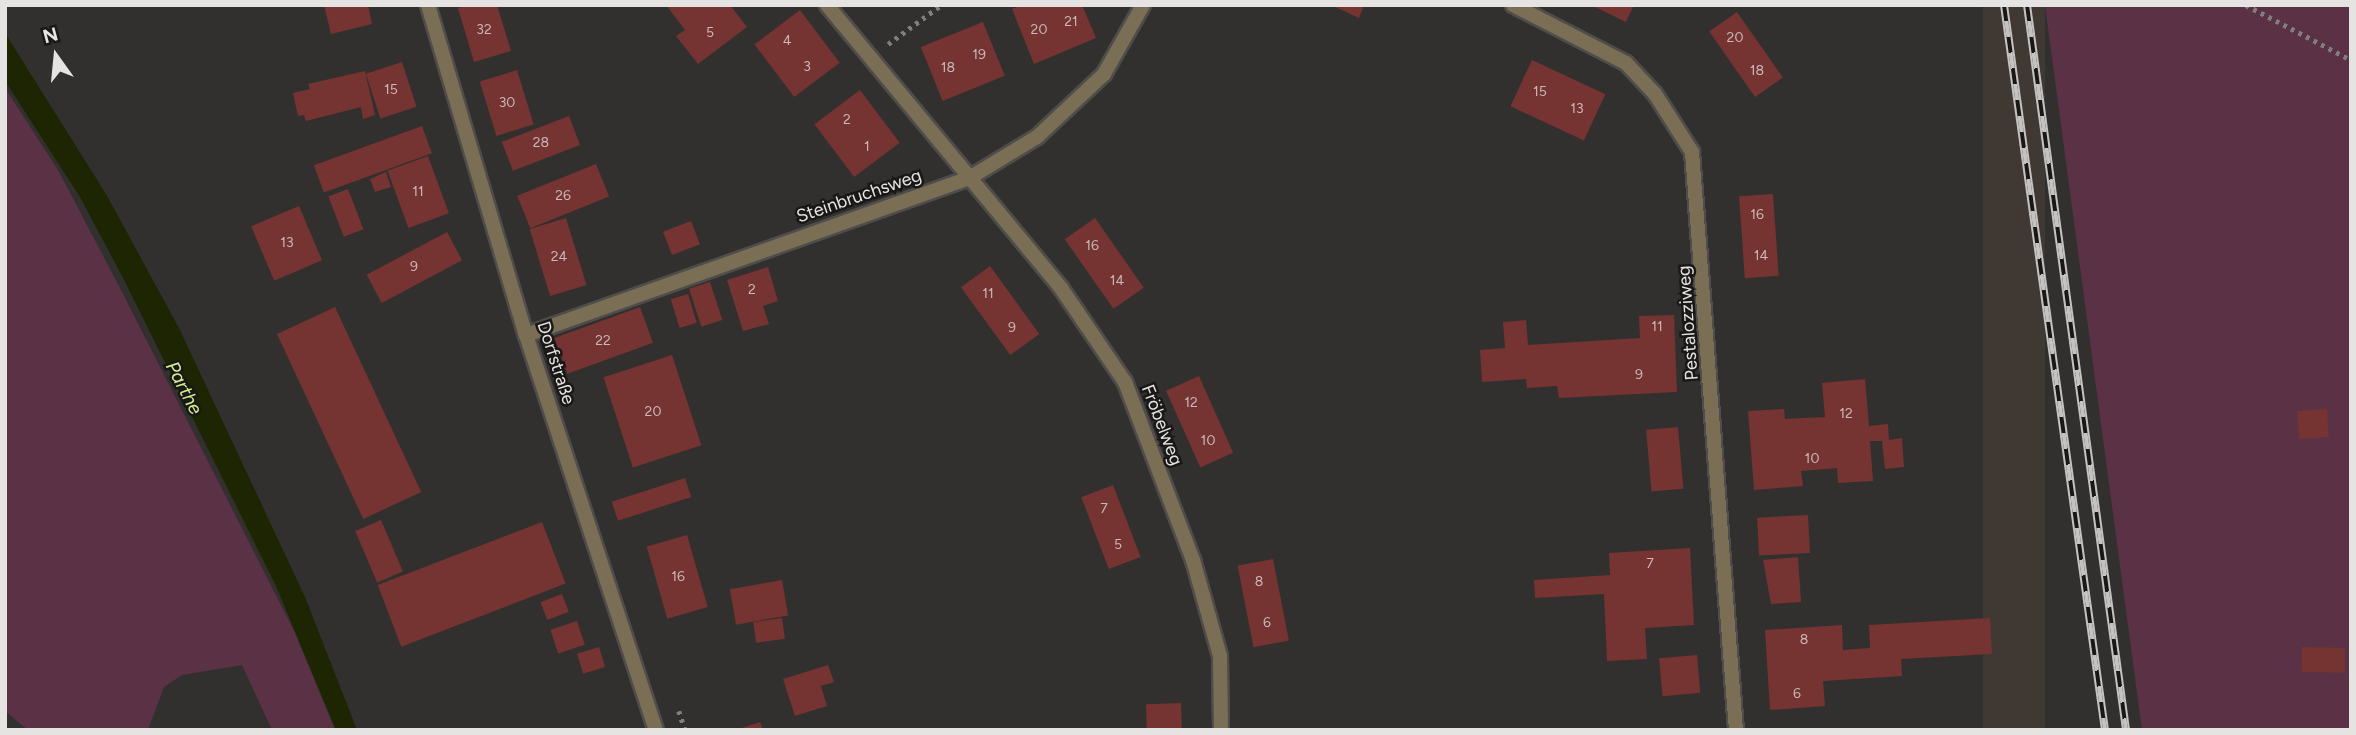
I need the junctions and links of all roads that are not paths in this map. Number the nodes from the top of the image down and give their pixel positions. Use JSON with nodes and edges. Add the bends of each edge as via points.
{"nodes":[{"id":1,"x":428,"y":5,"type":"edge"},
{"id":2,"x":827,"y":5,"type":"edge"},
{"id":3,"x":1143,"y":5,"type":"edge"},
{"id":4,"x":1513,"y":5,"type":"edge"},
{"id":5,"x":971,"y":177,"type":"junction"},
{"id":6,"x":526,"y":335,"type":"junction"},
{"id":7,"x":656,"y":730,"type":"edge"},
{"id":8,"x":1221,"y":730,"type":"edge"},
{"id":9,"x":1736,"y":730,"type":"edge"}],
"edges":[{"from":1,"to":6,"type":"street","name":"Dorfstraße"},
{"from":2,"to":5,"type":"street","name":"Fröbelweg"},
{"from":3,"to":5,"type":"street","name":"Steinbruchsweg","via":[[1104,74],[1037,137]]},
{"from":4,"to":9,"type":"street","name":"Pestalozziweg","via":[[1626,62],[1655,94],[1692,152]]},
{"from":5,"to":6,"type":"street","name":"Steinbruchsweg"},
{"from":5,"to":8,"type":"street","name":"Fröbelweg","via":[[1061,288],[1125,382],[1193,560],[1220,656]]},
{"from":6,"to":7,"type":"street","name":"Dorfstraße"}]}
